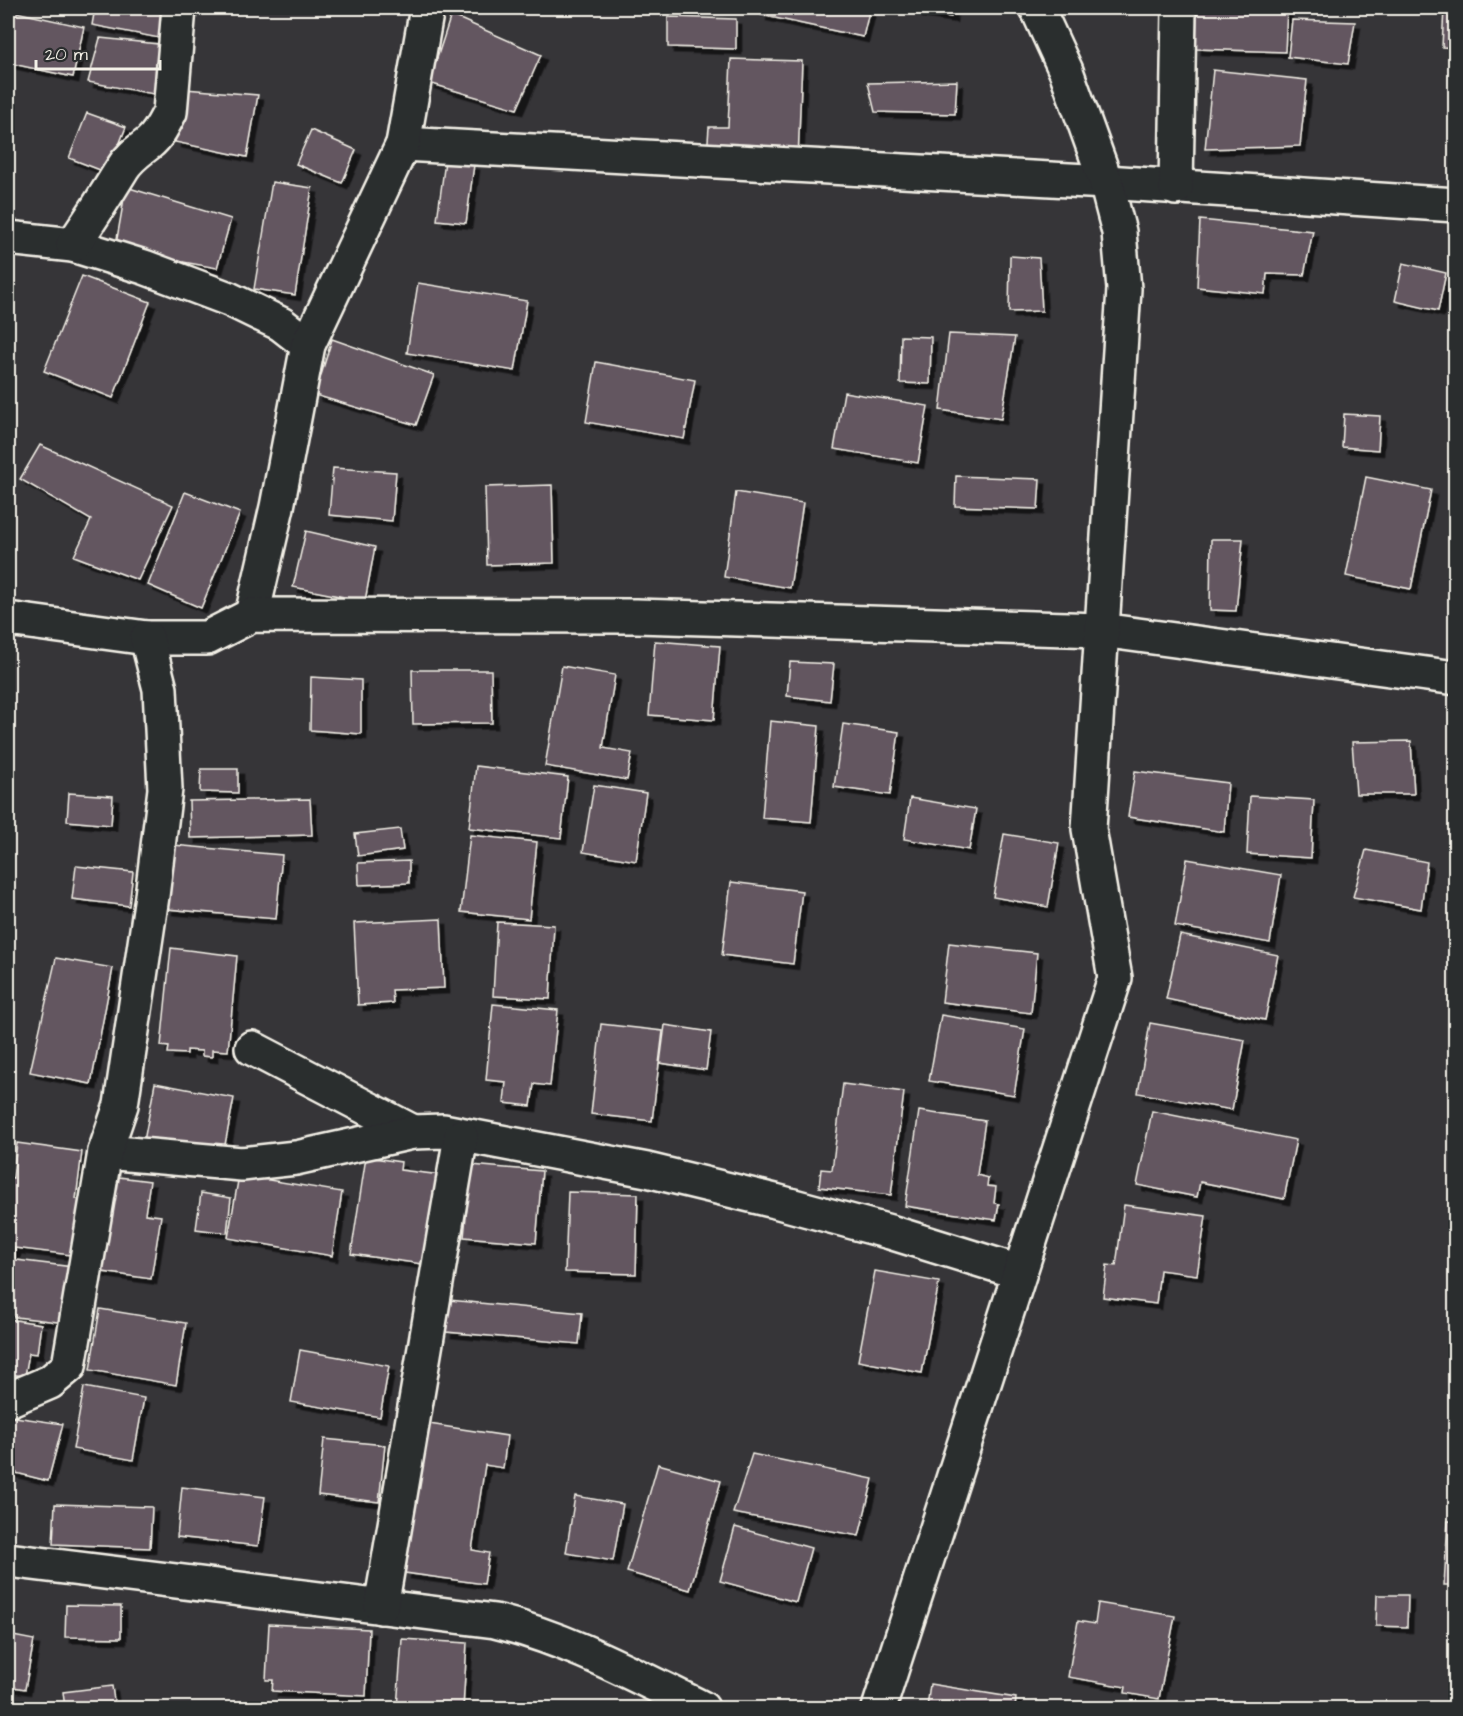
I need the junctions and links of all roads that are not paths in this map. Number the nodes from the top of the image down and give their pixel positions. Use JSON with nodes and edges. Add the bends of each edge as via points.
{"nodes":[{"id":1,"x":179,"y":8,"type":"edge"},
{"id":2,"x":428,"y":8,"type":"edge"},
{"id":3,"x":1037,"y":8,"type":"edge"},
{"id":4,"x":1179,"y":8,"type":"edge"},
{"id":5,"x":403,"y":144,"type":"junction"},
{"id":6,"x":1106,"y":182,"type":"junction"},
{"id":7,"x":1176,"y":188,"type":"junction"},
{"id":8,"x":1455,"y":205,"type":"edge"},
{"id":9,"x":8,"y":238,"type":"edge"},
{"id":10,"x":73,"y":245,"type":"junction"},
{"id":11,"x":308,"y":345,"type":"junction"},
{"id":12,"x":252,"y":615,"type":"junction"},
{"id":13,"x":8,"y":619,"type":"edge"},
{"id":14,"x":1101,"y":630,"type":"junction"},
{"id":15,"x":147,"y":638,"type":"junction"},
{"id":16,"x":1455,"y":678,"type":"edge"},
{"id":17,"x":252,"y":1048,"type":"dead end"},
{"id":18,"x":413,"y":1132,"type":"junction"},
{"id":19,"x":461,"y":1136,"type":"junction"},
{"id":20,"x":105,"y":1152,"type":"junction"},
{"id":21,"x":1019,"y":1272,"type":"junction"},
{"id":22,"x":8,"y":1400,"type":"edge"},
{"id":23,"x":8,"y":1560,"type":"edge"},
{"id":24,"x":381,"y":1607,"type":"junction"},
{"id":25,"x":702,"y":1708,"type":"edge"},
{"id":26,"x":879,"y":1708,"type":"edge"}],
"edges":[{"from":1,"to":10,"type":"street","via":[[170,112],[151,142],[122,169],[116,184]]},
{"from":2,"to":5,"type":"street"},
{"from":3,"to":6,"type":"street","via":[[1066,71]]},
{"from":4,"to":7,"type":"street"},
{"from":5,"to":6,"type":"street"},
{"from":5,"to":11,"type":"street"},
{"from":6,"to":7,"type":"street"},
{"from":6,"to":14,"type":"street","via":[[1119,232],[1124,289]]},
{"from":7,"to":8,"type":"street"},
{"from":9,"to":10,"type":"street"},
{"from":10,"to":11,"type":"street","via":[[228,299],[282,324]]},
{"from":11,"to":12,"type":"street"},
{"from":12,"to":14,"type":"street","via":[[636,616]]},
{"from":12,"to":15,"type":"street","via":[[207,638]]},
{"from":13,"to":15,"type":"street"},
{"from":14,"to":16,"type":"street"},
{"from":14,"to":21,"type":"street","via":[[1089,829],[1115,978]]},
{"from":15,"to":20,"type":"street","via":[[160,689],[165,789],[122,1105]]},
{"from":17,"to":18,"type":"street"},
{"from":18,"to":19,"type":"street","via":[[443,1131]]},
{"from":18,"to":20,"type":"street","via":[[296,1158],[242,1164]]},
{"from":19,"to":21,"type":"street","via":[[635,1168],[765,1199]]},
{"from":19,"to":24,"type":"street"},
{"from":20,"to":22,"type":"street","via":[[69,1366],[50,1382]]},
{"from":21,"to":26,"type":"street"},
{"from":23,"to":24,"type":"street"},
{"from":24,"to":25,"type":"street","via":[[495,1621],[534,1630],[579,1647]]}]}
